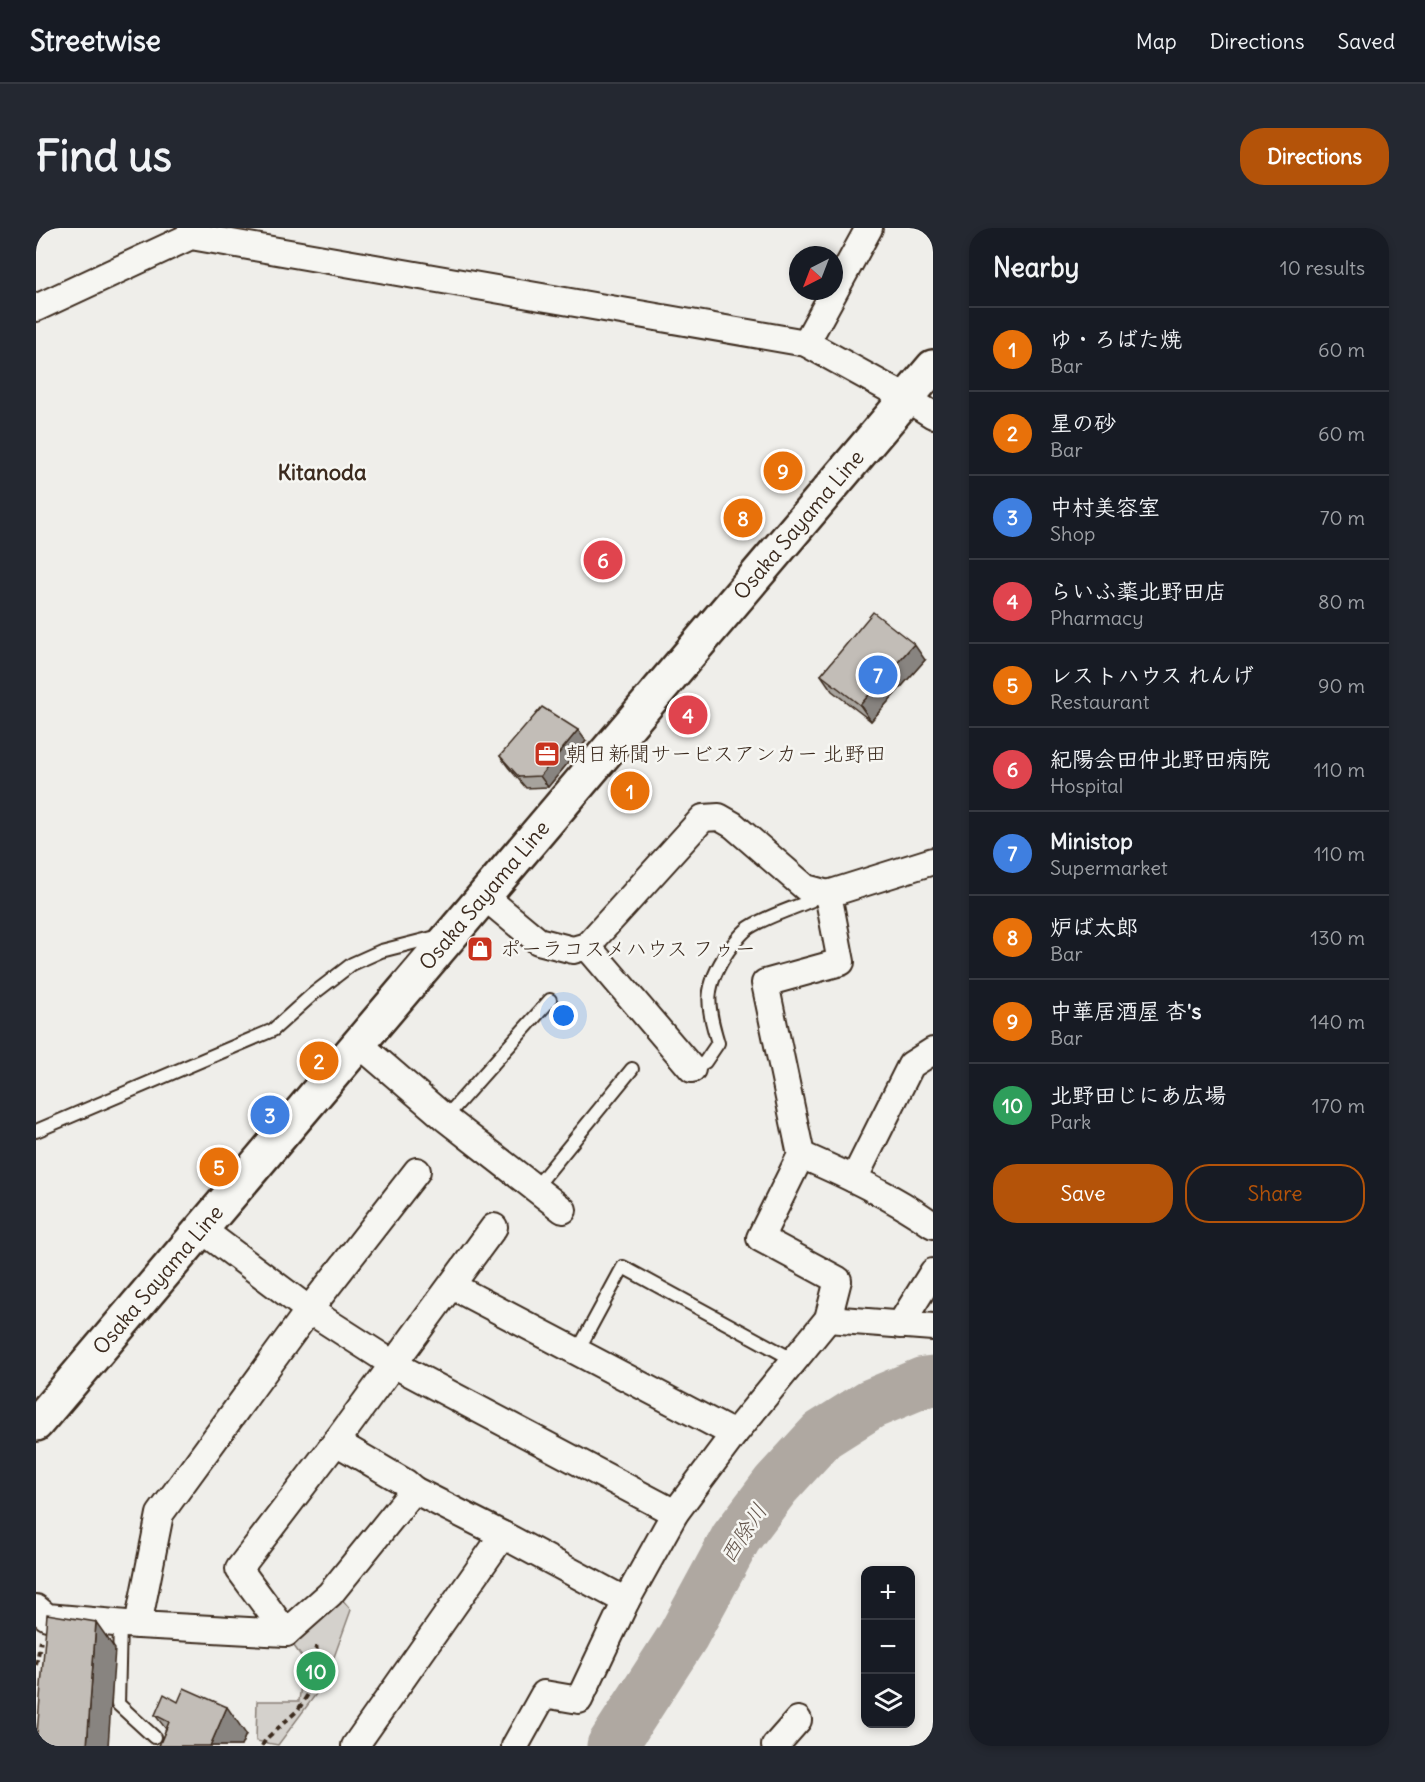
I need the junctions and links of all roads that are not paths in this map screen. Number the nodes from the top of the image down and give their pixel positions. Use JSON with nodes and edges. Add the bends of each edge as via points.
{"nodes":[{"id":1,"x":163,"y":228,"type":"edge"},
{"id":2,"x":869,"y":228,"type":"edge"},
{"id":3,"x":193,"y":232,"type":"edge"},
{"id":4,"x":36,"y":308,"type":"edge"},
{"id":5,"x":806,"y":343,"type":"junction"},
{"id":6,"x":933,"y":367,"type":"edge"},
{"id":7,"x":920,"y":407,"type":"edge"},
{"id":8,"x":933,"y":861,"type":"edge"},
{"id":9,"x":817,"y":891,"type":"junction"},
{"id":10,"x":484,"y":896,"type":"junction"},
{"id":11,"x":453,"y":932,"type":"junction"},
{"id":12,"x":587,"y":946,"type":"junction"},
{"id":13,"x":550,"y":1000,"type":"dead end"},
{"id":14,"x":358,"y":1043,"type":"junction"},
{"id":15,"x":933,"y":1051,"type":"edge"},
{"id":16,"x":632,"y":1069,"type":"dead end"},
{"id":17,"x":692,"y":1069,"type":"joint"},
{"id":18,"x":445,"y":1118,"type":"junction"},
{"id":19,"x":36,"y":1131,"type":"edge"},
{"id":20,"x":801,"y":1155,"type":"junction"},
{"id":21,"x":417,"y":1171,"type":"dead end"},
{"id":22,"x":854,"y":1179,"type":"junction"},
{"id":23,"x":535,"y":1188,"type":"junction"},
{"id":24,"x":564,"y":1210,"type":"dead end"},
{"id":25,"x":933,"y":1225,"type":"edge"},
{"id":26,"x":494,"y":1227,"type":"dead end"},
{"id":27,"x":201,"y":1229,"type":"junction"},
{"id":28,"x":933,"y":1272,"type":"edge"},
{"id":29,"x":452,"y":1286,"type":"junction"},
{"id":30,"x":309,"y":1310,"type":"junction"},
{"id":31,"x":828,"y":1319,"type":"junction"},
{"id":32,"x":900,"y":1325,"type":"junction"},
{"id":33,"x":933,"y":1327,"type":"edge"},
{"id":34,"x":578,"y":1352,"type":"junction"},
{"id":35,"x":794,"y":1360,"type":"junction"},
{"id":36,"x":393,"y":1364,"type":"junction"},
{"id":37,"x":36,"y":1424,"type":"edge"},
{"id":38,"x":735,"y":1434,"type":"junction"},
{"id":39,"x":336,"y":1442,"type":"junction"},
{"id":40,"x":414,"y":1490,"type":"junction"},
{"id":41,"x":675,"y":1513,"type":"junction"},
{"id":42,"x":503,"y":1535,"type":"junction"},
{"id":43,"x":626,"y":1601,"type":"junction"},
{"id":44,"x":36,"y":1608,"type":"edge"},
{"id":45,"x":129,"y":1624,"type":"junction"},
{"id":46,"x":292,"y":1628,"type":"junction"},
{"id":47,"x":798,"y":1720,"type":"dead end"},
{"id":48,"x":154,"y":1737,"type":"dead end"},
{"id":49,"x":355,"y":1746,"type":"edge"},
{"id":50,"x":515,"y":1746,"type":"edge"},
{"id":51,"x":775,"y":1746,"type":"edge"}],
"edges":[{"from":1,"to":3,"type":"street"},
{"from":2,"to":5,"type":"street"},
{"from":3,"to":4,"type":"street"},
{"from":3,"to":5,"type":"street"},
{"from":5,"to":7,"type":"street"},
{"from":6,"to":7,"type":"main road","name":"Osaka Sayama Line"},
{"from":7,"to":10,"type":"main road","name":"Osaka Sayama Line"},
{"from":8,"to":9,"type":"street"},
{"from":9,"to":12,"type":"street","via":[[733,825],[719,817],[703,818]]},
{"from":9,"to":17,"type":"lane","via":[[810,901],[749,927],[733,944],[710,987],[709,1013],[717,1043],[705,1062]]},
{"from":9,"to":20,"type":"street","via":[[842,962],[765,983]]},
{"from":10,"to":11,"type":"main road","name":"Osaka Sayama Line"},
{"from":10,"to":12,"type":"street","via":[[538,941],[573,950]]},
{"from":11,"to":14,"type":"main road","name":"Osaka Sayama Line"},
{"from":11,"to":19,"type":"lane","via":[[381,951],[352,964],[273,1030]]},
{"from":12,"to":17,"type":"street"},
{"from":13,"to":18,"type":"lane"},
{"from":14,"to":18,"type":"street"},
{"from":14,"to":27,"type":"main road","name":"Osaka Sayama Line"},
{"from":15,"to":22,"type":"street","via":[[912,1065]]},
{"from":16,"to":23,"type":"lane"},
{"from":18,"to":23,"type":"street"},
{"from":20,"to":22,"type":"street"},
{"from":20,"to":31,"type":"street","via":[[760,1238],[838,1280]]},
{"from":21,"to":30,"type":"street"},
{"from":22,"to":25,"type":"street"},
{"from":23,"to":24,"type":"street"},
{"from":26,"to":29,"type":"street"},
{"from":27,"to":30,"type":"street"},
{"from":27,"to":37,"type":"main road","name":"Osaka Sayama Line"},
{"from":28,"to":32,"type":"street"},
{"from":29,"to":34,"type":"street"},
{"from":29,"to":36,"type":"street"},
{"from":30,"to":36,"type":"street"},
{"from":30,"to":45,"type":"street","via":[[160,1514]]},
{"from":31,"to":32,"type":"street"},
{"from":31,"to":35,"type":"street"},
{"from":32,"to":33,"type":"street"},
{"from":34,"to":35,"type":"lane","via":[[623,1267]]},
{"from":34,"to":38,"type":"street"},
{"from":35,"to":38,"type":"street"},
{"from":36,"to":39,"type":"street"},
{"from":36,"to":41,"type":"street"},
{"from":38,"to":41,"type":"street"},
{"from":39,"to":40,"type":"street"},
{"from":39,"to":46,"type":"street","via":[[239,1569]]},
{"from":40,"to":42,"type":"street"},
{"from":40,"to":46,"type":"street","via":[[330,1594]]},
{"from":41,"to":43,"type":"street"},
{"from":42,"to":43,"type":"street"},
{"from":42,"to":49,"type":"street"},
{"from":43,"to":50,"type":"street","via":[[579,1700],[544,1694]]},
{"from":44,"to":45,"type":"street","via":[[46,1617]]},
{"from":45,"to":46,"type":"street"},
{"from":45,"to":48,"type":"lane","via":[[118,1704]]},
{"from":47,"to":51,"type":"street"}]}
